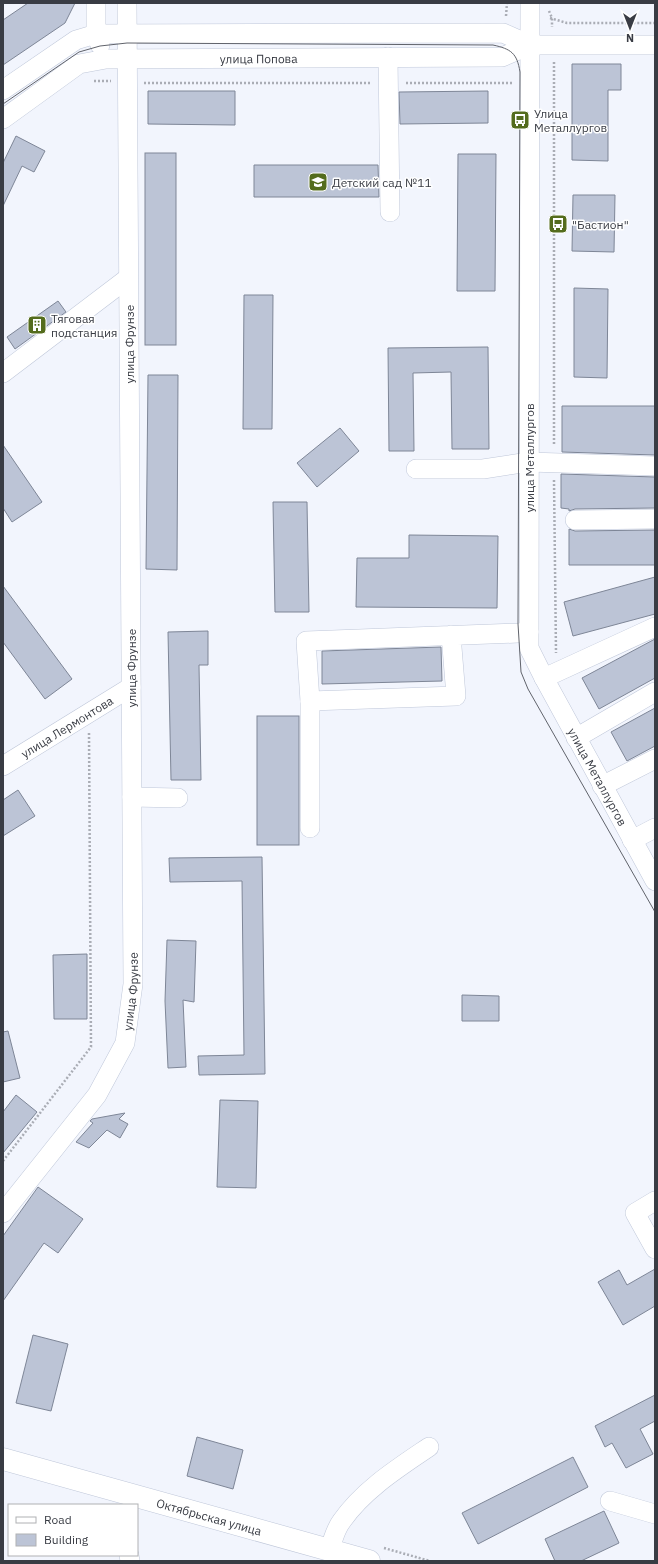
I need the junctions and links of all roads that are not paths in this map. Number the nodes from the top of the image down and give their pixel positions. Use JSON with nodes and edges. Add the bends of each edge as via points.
{"nodes":[{"id":1,"x":96,"y":3,"type":"edge"},
{"id":2,"x":127,"y":3,"type":"edge"},
{"id":3,"x":538,"y":4,"type":"edge"},
{"id":4,"x":96,"y":34,"type":"junction"},
{"id":5,"x":127,"y":34,"type":"junction"},
{"id":6,"x":530,"y":45,"type":"junction"},
{"id":7,"x":655,"y":45,"type":"edge"},
{"id":8,"x":388,"y":58,"type":"junction"},
{"id":9,"x":106,"y":59,"type":"junction"},
{"id":10,"x":127,"y":59,"type":"junction"},
{"id":11,"x":136,"y":83,"type":"junction"},
{"id":12,"x":3,"y":90,"type":"edge"},
{"id":13,"x":3,"y":119,"type":"edge"},
{"id":14,"x":390,"y":212,"type":"dead end"},
{"id":15,"x":128,"y":278,"type":"junction"},
{"id":16,"x":3,"y":374,"type":"edge"},
{"id":17,"x":529,"y":462,"type":"junction"},
{"id":18,"x":655,"y":466,"type":"edge"},
{"id":19,"x":416,"y":469,"type":"dead end"},
{"id":20,"x":655,"y":519,"type":"edge"},
{"id":21,"x":575,"y":520,"type":"dead end"},
{"id":22,"x":655,"y":627,"type":"edge"},
{"id":23,"x":529,"y":632,"type":"junction"},
{"id":24,"x":451,"y":635,"type":"junction"},
{"id":25,"x":550,"y":675,"type":"junction"},
{"id":26,"x":131,"y":687,"type":"junction"},
{"id":27,"x":655,"y":692,"type":"edge"},
{"id":28,"x":310,"y":701,"type":"junction"},
{"id":29,"x":576,"y":738,"type":"junction"},
{"id":30,"x":655,"y":759,"type":"edge"},
{"id":31,"x":3,"y":766,"type":"edge"},
{"id":32,"x":602,"y":786,"type":"junction"},
{"id":33,"x":132,"y":797,"type":"junction"},
{"id":34,"x":178,"y":798,"type":"dead end"},
{"id":35,"x":310,"y":828,"type":"dead end"},
{"id":36,"x":655,"y":828,"type":"edge"},
{"id":37,"x":632,"y":840,"type":"junction"},
{"id":38,"x":655,"y":881,"type":"edge"},
{"id":39,"x":655,"y":1201,"type":"edge"},
{"id":40,"x":3,"y":1213,"type":"edge"},
{"id":41,"x":655,"y":1249,"type":"edge"},
{"id":42,"x":429,"y":1447,"type":"dead end"},
{"id":43,"x":3,"y":1459,"type":"edge"},
{"id":44,"x":125,"y":1499,"type":"edge"},
{"id":45,"x":610,"y":1501,"type":"dead end"},
{"id":46,"x":655,"y":1514,"type":"edge"},
{"id":47,"x":329,"y":1550,"type":"junction"},
{"id":48,"x":369,"y":1561,"type":"edge"}],
"edges":[{"from":1,"to":4,"type":"street"},
{"from":2,"to":5,"type":"street","name":"улица Фрунзе"},
{"from":3,"to":6,"type":"street","name":"улица Металлургов"},
{"from":4,"to":5,"type":"street","name":"улица Попова"},
{"from":4,"to":9,"type":"street"},
{"from":4,"to":12,"type":"street","name":"улица Попова","via":[[76,40]]},
{"from":5,"to":6,"type":"street","name":"улица Попова","via":[[503,33]]},
{"from":5,"to":10,"type":"street","name":"улица Фрунзе"},
{"from":6,"to":7,"type":"street","name":"улица Попова"},
{"from":6,"to":8,"type":"street","name":"улица Попова","via":[[502,57]]},
{"from":6,"to":17,"type":"street","name":"улица Металлургов"},
{"from":8,"to":10,"type":"street","name":"улица Попова"},
{"from":8,"to":14,"type":"street"},
{"from":9,"to":10,"type":"street","name":"улица Попова"},
{"from":9,"to":11,"type":"street"},
{"from":9,"to":13,"type":"street","name":"улица Попова","via":[[79,64]]},
{"from":10,"to":11,"type":"street","name":"улица Фрунзе"},
{"from":11,"to":15,"type":"street","name":"улица Фрунзе"},
{"from":15,"to":16,"type":"street"},
{"from":15,"to":26,"type":"street","name":"улица Фрунзе"},
{"from":17,"to":18,"type":"street"},
{"from":17,"to":19,"type":"street","via":[[483,469]]},
{"from":17,"to":23,"type":"street","name":"улица Металлургов"},
{"from":20,"to":21,"type":"street"},
{"from":22,"to":25,"type":"street"},
{"from":23,"to":24,"type":"street"},
{"from":23,"to":25,"type":"street","name":"улица Металлургов","via":[[529,648]]},
{"from":24,"to":28,"type":"street","via":[[306,641]]},
{"from":24,"to":28,"type":"street","via":[[456,696]]},
{"from":25,"to":29,"type":"street","name":"улица Металлургов"},
{"from":26,"to":31,"type":"street","name":"улица Лермонтова"},
{"from":26,"to":33,"type":"street","name":"улица Фрунзе"},
{"from":27,"to":29,"type":"street"},
{"from":28,"to":35,"type":"street"},
{"from":29,"to":32,"type":"street","name":"улица Металлургов"},
{"from":30,"to":32,"type":"street"},
{"from":32,"to":37,"type":"street","name":"улица Металлургов"},
{"from":33,"to":34,"type":"street"},
{"from":33,"to":40,"type":"street","name":"улица Фрунзе","via":[[133,984],[125,1043],[96,1095]]},
{"from":36,"to":37,"type":"street"},
{"from":37,"to":38,"type":"street","name":"улица Металлургов"},
{"from":39,"to":41,"type":"street","via":[[636,1213]]},
{"from":42,"to":47,"type":"street","via":[[387,1476],[359,1501],[340,1523]]},
{"from":43,"to":44,"type":"main road","name":"Октябрьская улица"},
{"from":44,"to":47,"type":"main road","name":"Октябрьская улица"},
{"from":45,"to":46,"type":"street"},
{"from":47,"to":48,"type":"main road","name":"Октябрьская улица"}]}
